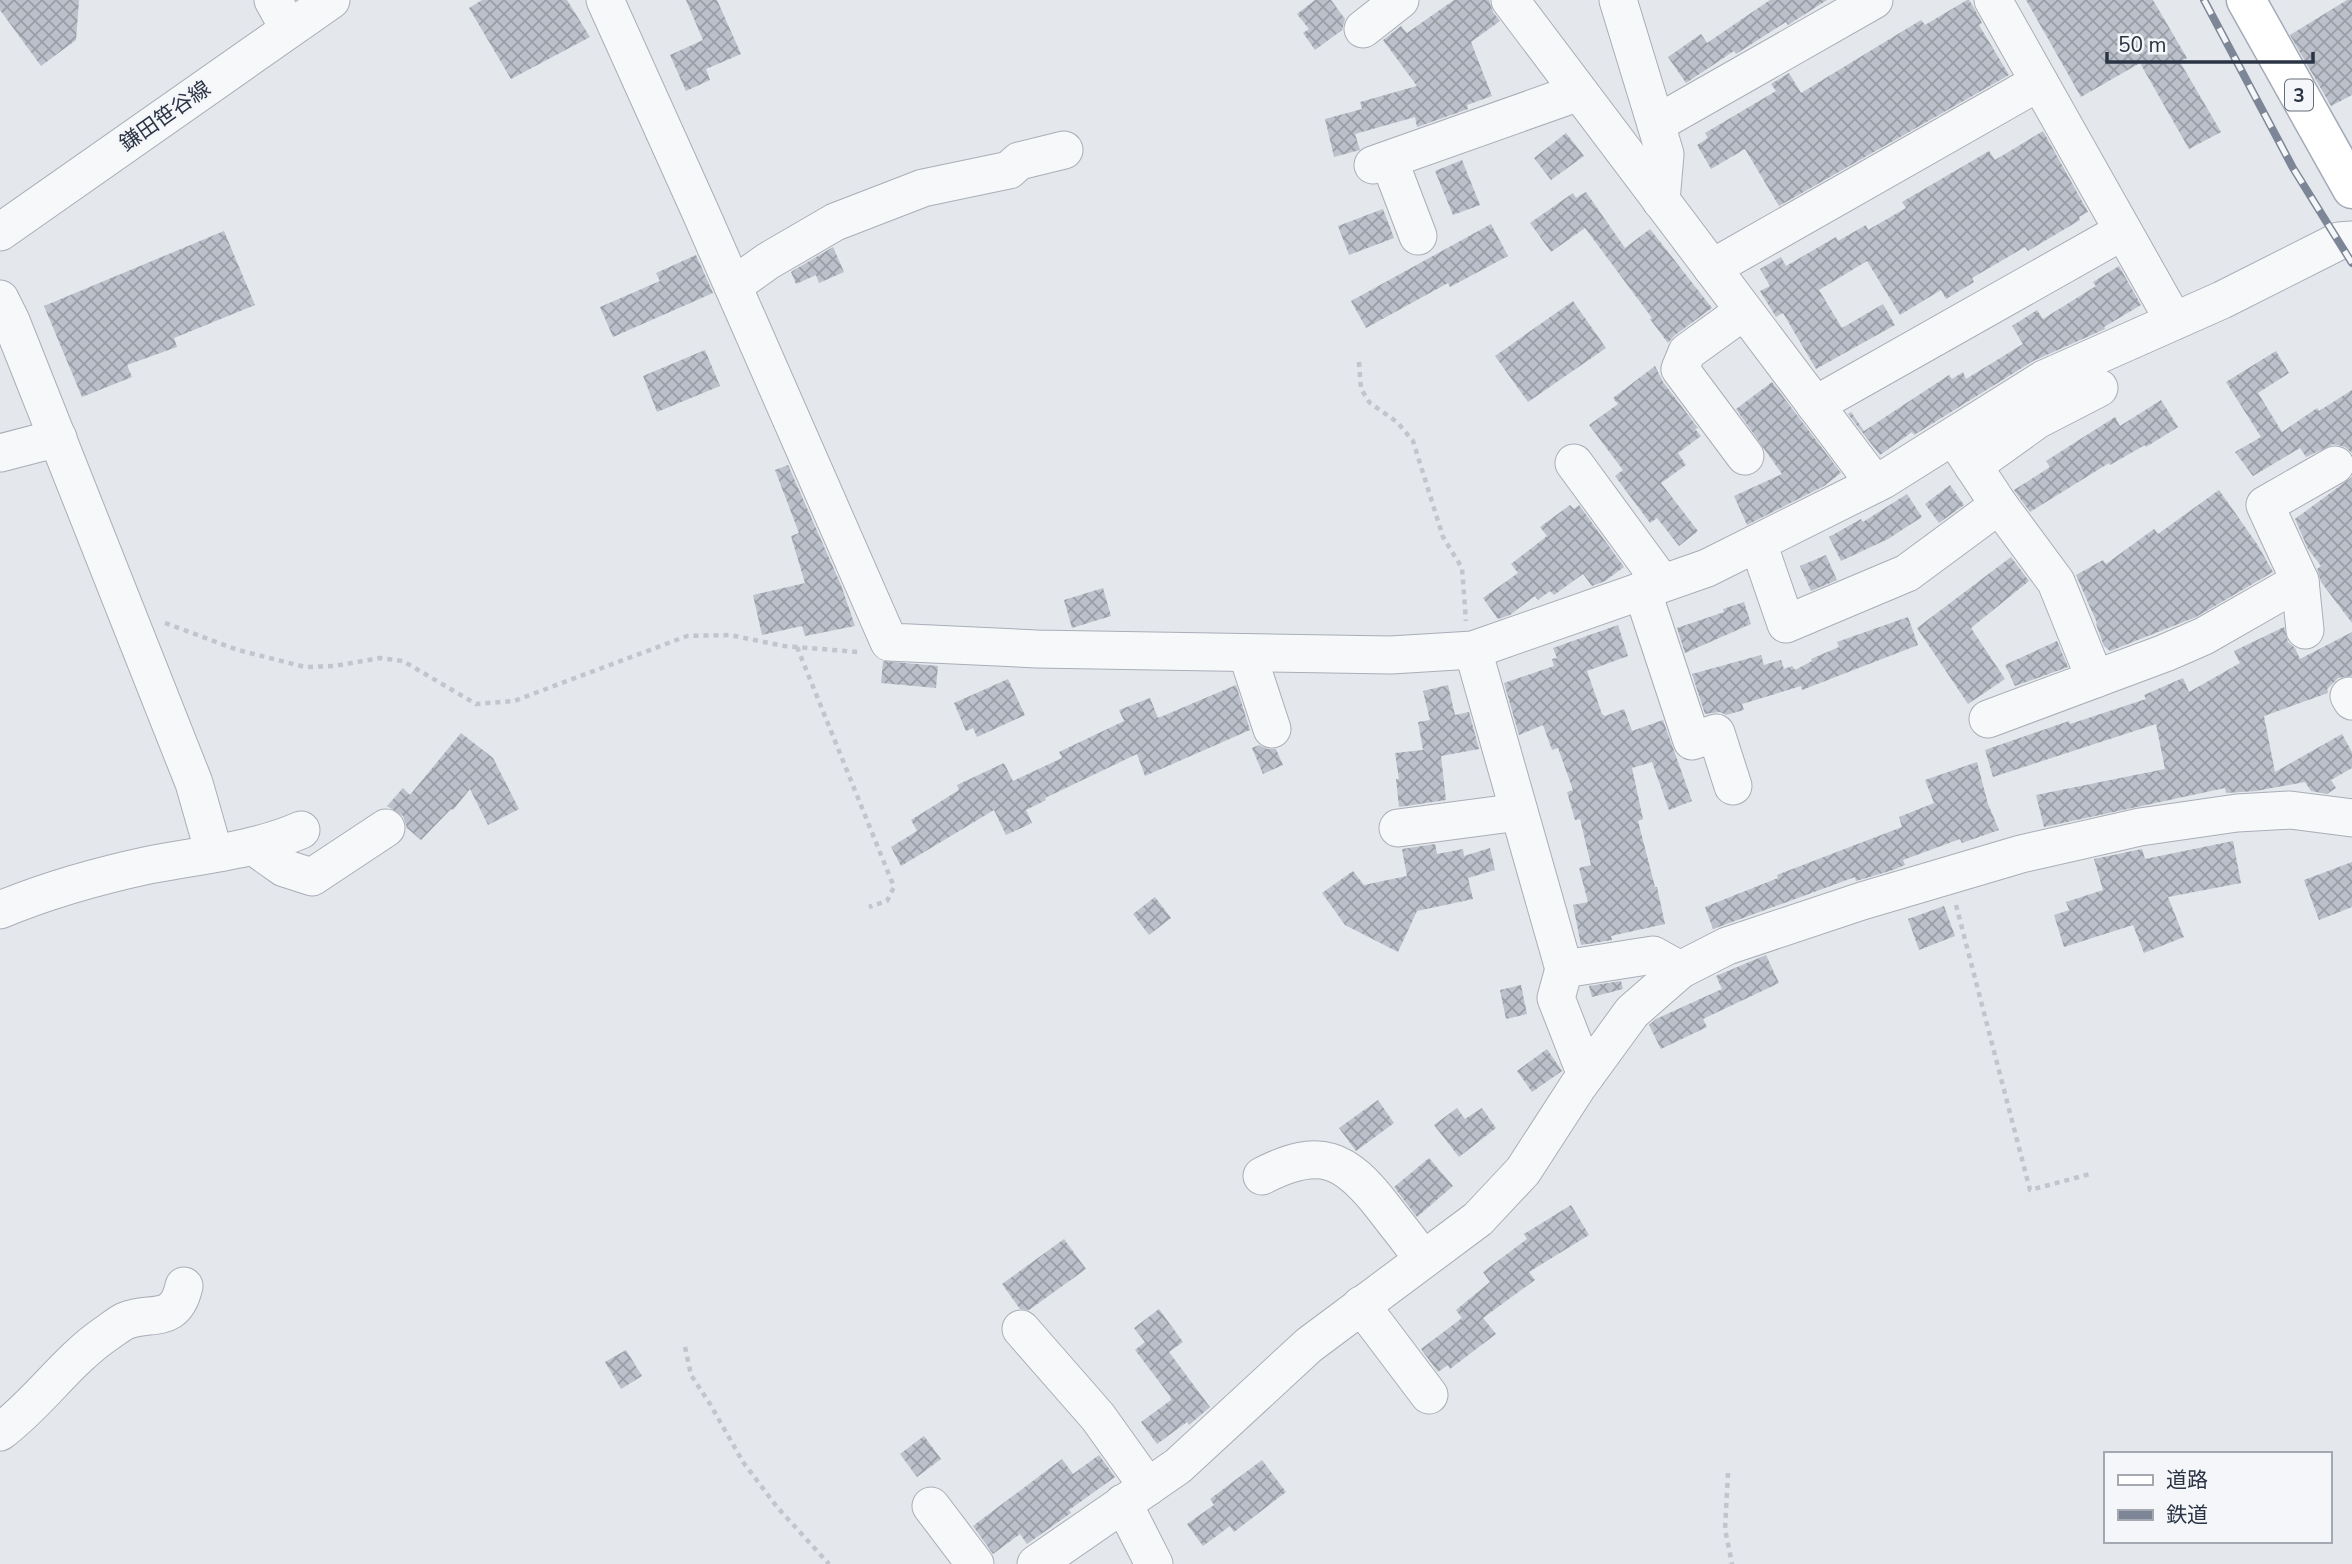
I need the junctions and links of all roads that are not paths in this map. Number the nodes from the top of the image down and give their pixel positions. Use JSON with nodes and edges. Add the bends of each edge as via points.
{"nodes":[{"id":1,"x":331,"y":0,"type":"edge"},
{"id":2,"x":605,"y":0,"type":"edge"},
{"id":3,"x":1400,"y":0,"type":"edge"},
{"id":4,"x":1510,"y":0,"type":"edge"},
{"id":5,"x":1618,"y":0,"type":"edge"},
{"id":6,"x":1874,"y":0,"type":"edge"},
{"id":7,"x":1993,"y":0,"type":"edge"},
{"id":8,"x":2246,"y":0,"type":"edge"},
{"id":9,"x":281,"y":14,"type":"edge"},
{"id":10,"x":1363,"y":29,"type":"dead end"},
{"id":11,"x":2039,"y":82,"type":"junction"},
{"id":12,"x":1579,"y":92,"type":"junction"},
{"id":13,"x":1656,"y":124,"type":"junction"},
{"id":14,"x":1064,"y":150,"type":"dead end"},
{"id":15,"x":2352,"y":189,"type":"edge"},
{"id":16,"x":1661,"y":201,"type":"junction"},
{"id":17,"x":2123,"y":231,"type":"junction"},
{"id":18,"x":0,"y":232,"type":"edge"},
{"id":19,"x":1418,"y":236,"type":"dead end"},
{"id":20,"x":2352,"y":240,"type":"edge"},
{"id":21,"x":1712,"y":268,"type":"junction"},
{"id":22,"x":733,"y":286,"type":"junction"},
{"id":23,"x":0,"y":299,"type":"edge"},
{"id":24,"x":1744,"y":311,"type":"junction"},
{"id":25,"x":2174,"y":320,"type":"junction"},
{"id":26,"x":2099,"y":388,"type":"dead end"},
{"id":27,"x":1815,"y":405,"type":"junction"},
{"id":28,"x":58,"y":438,"type":"junction"},
{"id":29,"x":1963,"y":451,"type":"junction"},
{"id":30,"x":0,"y":453,"type":"edge"},
{"id":31,"x":1745,"y":456,"type":"dead end"},
{"id":32,"x":1574,"y":463,"type":"dead end"},
{"id":33,"x":2335,"y":465,"type":"dead end"},
{"id":34,"x":1875,"y":484,"type":"junction"},
{"id":35,"x":1999,"y":505,"type":"junction"},
{"id":36,"x":1758,"y":543,"type":"junction"},
{"id":37,"x":2300,"y":581,"type":"junction"},
{"id":38,"x":1652,"y":587,"type":"junction"},
{"id":39,"x":2305,"y":630,"type":"dead end"},
{"id":40,"x":1473,"y":650,"type":"junction"},
{"id":41,"x":1247,"y":653,"type":"junction"},
{"id":42,"x":2095,"y":680,"type":"junction"},
{"id":43,"x":1988,"y":719,"type":"dead end"},
{"id":44,"x":1272,"y":729,"type":"dead end"},
{"id":45,"x":1733,"y":786,"type":"dead end"},
{"id":46,"x":1519,"y":812,"type":"junction"},
{"id":47,"x":2352,"y":818,"type":"edge"},
{"id":48,"x":386,"y":828,"type":"dead end"},
{"id":49,"x":1398,"y":828,"type":"dead end"},
{"id":50,"x":301,"y":830,"type":"dead end"},
{"id":51,"x":253,"y":846,"type":"junction"},
{"id":52,"x":214,"y":853,"type":"junction"},
{"id":53,"x":0,"y":910,"type":"edge"},
{"id":54,"x":1564,"y":969,"type":"junction"},
{"id":55,"x":1680,"y":970,"type":"junction"},
{"id":56,"x":1586,"y":1075,"type":"junction"},
{"id":57,"x":1262,"y":1176,"type":"dead end"},
{"id":58,"x":1423,"y":1259,"type":"junction"},
{"id":59,"x":184,"y":1286,"type":"dead end"},
{"id":60,"x":1361,"y":1305,"type":"junction"},
{"id":61,"x":1021,"y":1329,"type":"dead end"},
{"id":62,"x":1429,"y":1395,"type":"dead end"},
{"id":63,"x":0,"y":1432,"type":"edge"},
{"id":64,"x":1135,"y":1495,"type":"junction"},
{"id":65,"x":931,"y":1506,"type":"dead end"},
{"id":66,"x":975,"y":1564,"type":"edge"},
{"id":67,"x":1036,"y":1564,"type":"edge"},
{"id":68,"x":1154,"y":1564,"type":"edge"}],
"edges":[{"from":1,"to":9,"type":"street","name":"鎌田笹谷線"},
{"from":2,"to":22,"type":"street"},
{"from":3,"to":10,"type":"street"},
{"from":4,"to":12,"type":"street"},
{"from":5,"to":13,"type":"street"},
{"from":6,"to":13,"type":"street"},
{"from":7,"to":11,"type":"street"},
{"from":8,"to":15,"type":"main road","number":"3"},
{"from":9,"to":18,"type":"street","name":"鎌田笹谷線"},
{"from":11,"to":17,"type":"street"},
{"from":11,"to":21,"type":"street"},
{"from":12,"to":16,"type":"street"},
{"from":12,"to":19,"type":"street","via":[[1381,162]]},
{"from":13,"to":16,"type":"street","via":[[1665,154]]},
{"from":14,"to":22,"type":"street","via":[[1019,161],[1009,170],[923,188],[835,222]]},
{"from":16,"to":21,"type":"street"},
{"from":17,"to":25,"type":"street"},
{"from":17,"to":27,"type":"street"},
{"from":20,"to":25,"type":"street","via":[[2339,241]]},
{"from":21,"to":24,"type":"street"},
{"from":22,"to":41,"type":"street","via":[[889,642]]},
{"from":23,"to":28,"type":"street"},
{"from":24,"to":27,"type":"street"},
{"from":24,"to":31,"type":"street","via":[[1687,352],[1680,369]]},
{"from":25,"to":29,"type":"street","via":[[2044,379]]},
{"from":26,"to":29,"type":"street"},
{"from":27,"to":34,"type":"street"},
{"from":28,"to":30,"type":"street"},
{"from":28,"to":52,"type":"street","via":[[194,783]]},
{"from":29,"to":34,"type":"street"},
{"from":29,"to":35,"type":"street"},
{"from":32,"to":38,"type":"street"},
{"from":33,"to":37,"type":"street","via":[[2265,505]]},
{"from":34,"to":36,"type":"street"},
{"from":35,"to":36,"type":"street","via":[[1907,573],[1786,624]]},
{"from":35,"to":42,"type":"street","via":[[2056,582]]},
{"from":36,"to":38,"type":"street","via":[[1707,568]]},
{"from":37,"to":39,"type":"street"},
{"from":37,"to":42,"type":"street","via":[[2204,636]]},
{"from":38,"to":40,"type":"street"},
{"from":38,"to":45,"type":"street","via":[[1692,741],[1716,733]]},
{"from":40,"to":41,"type":"street","via":[[1391,655]]},
{"from":40,"to":46,"type":"street"},
{"from":41,"to":44,"type":"street"},
{"from":42,"to":43,"type":"street"},
{"from":46,"to":49,"type":"street"},
{"from":46,"to":54,"type":"street"},
{"from":47,"to":55,"type":"street","via":[[2290,810],[2140,827],[1948,875],[1727,946]]},
{"from":48,"to":51,"type":"street","via":[[312,877],[284,869]]},
{"from":50,"to":51,"type":"street"},
{"from":51,"to":52,"type":"street"},
{"from":52,"to":53,"type":"street","via":[[67,885]]},
{"from":54,"to":55,"type":"street","via":[[1653,956]]},
{"from":54,"to":56,"type":"street","via":[[1556,998]]},
{"from":55,"to":56,"type":"street","via":[[1632,1012]]},
{"from":56,"to":58,"type":"street","via":[[1523,1171],[1478,1219]]},
{"from":57,"to":58,"type":"street","via":[[1307,1160],[1338,1163],[1363,1181]]},
{"from":58,"to":60,"type":"street"},
{"from":59,"to":63,"type":"street","via":[[168,1313],[125,1321],[97,1340]]},
{"from":60,"to":62,"type":"street"},
{"from":60,"to":64,"type":"street","via":[[1309,1345],[1178,1466]]},
{"from":61,"to":64,"type":"street","via":[[1098,1417]]},
{"from":64,"to":67,"type":"street"},
{"from":64,"to":68,"type":"street"},
{"from":65,"to":66,"type":"street"}]}
